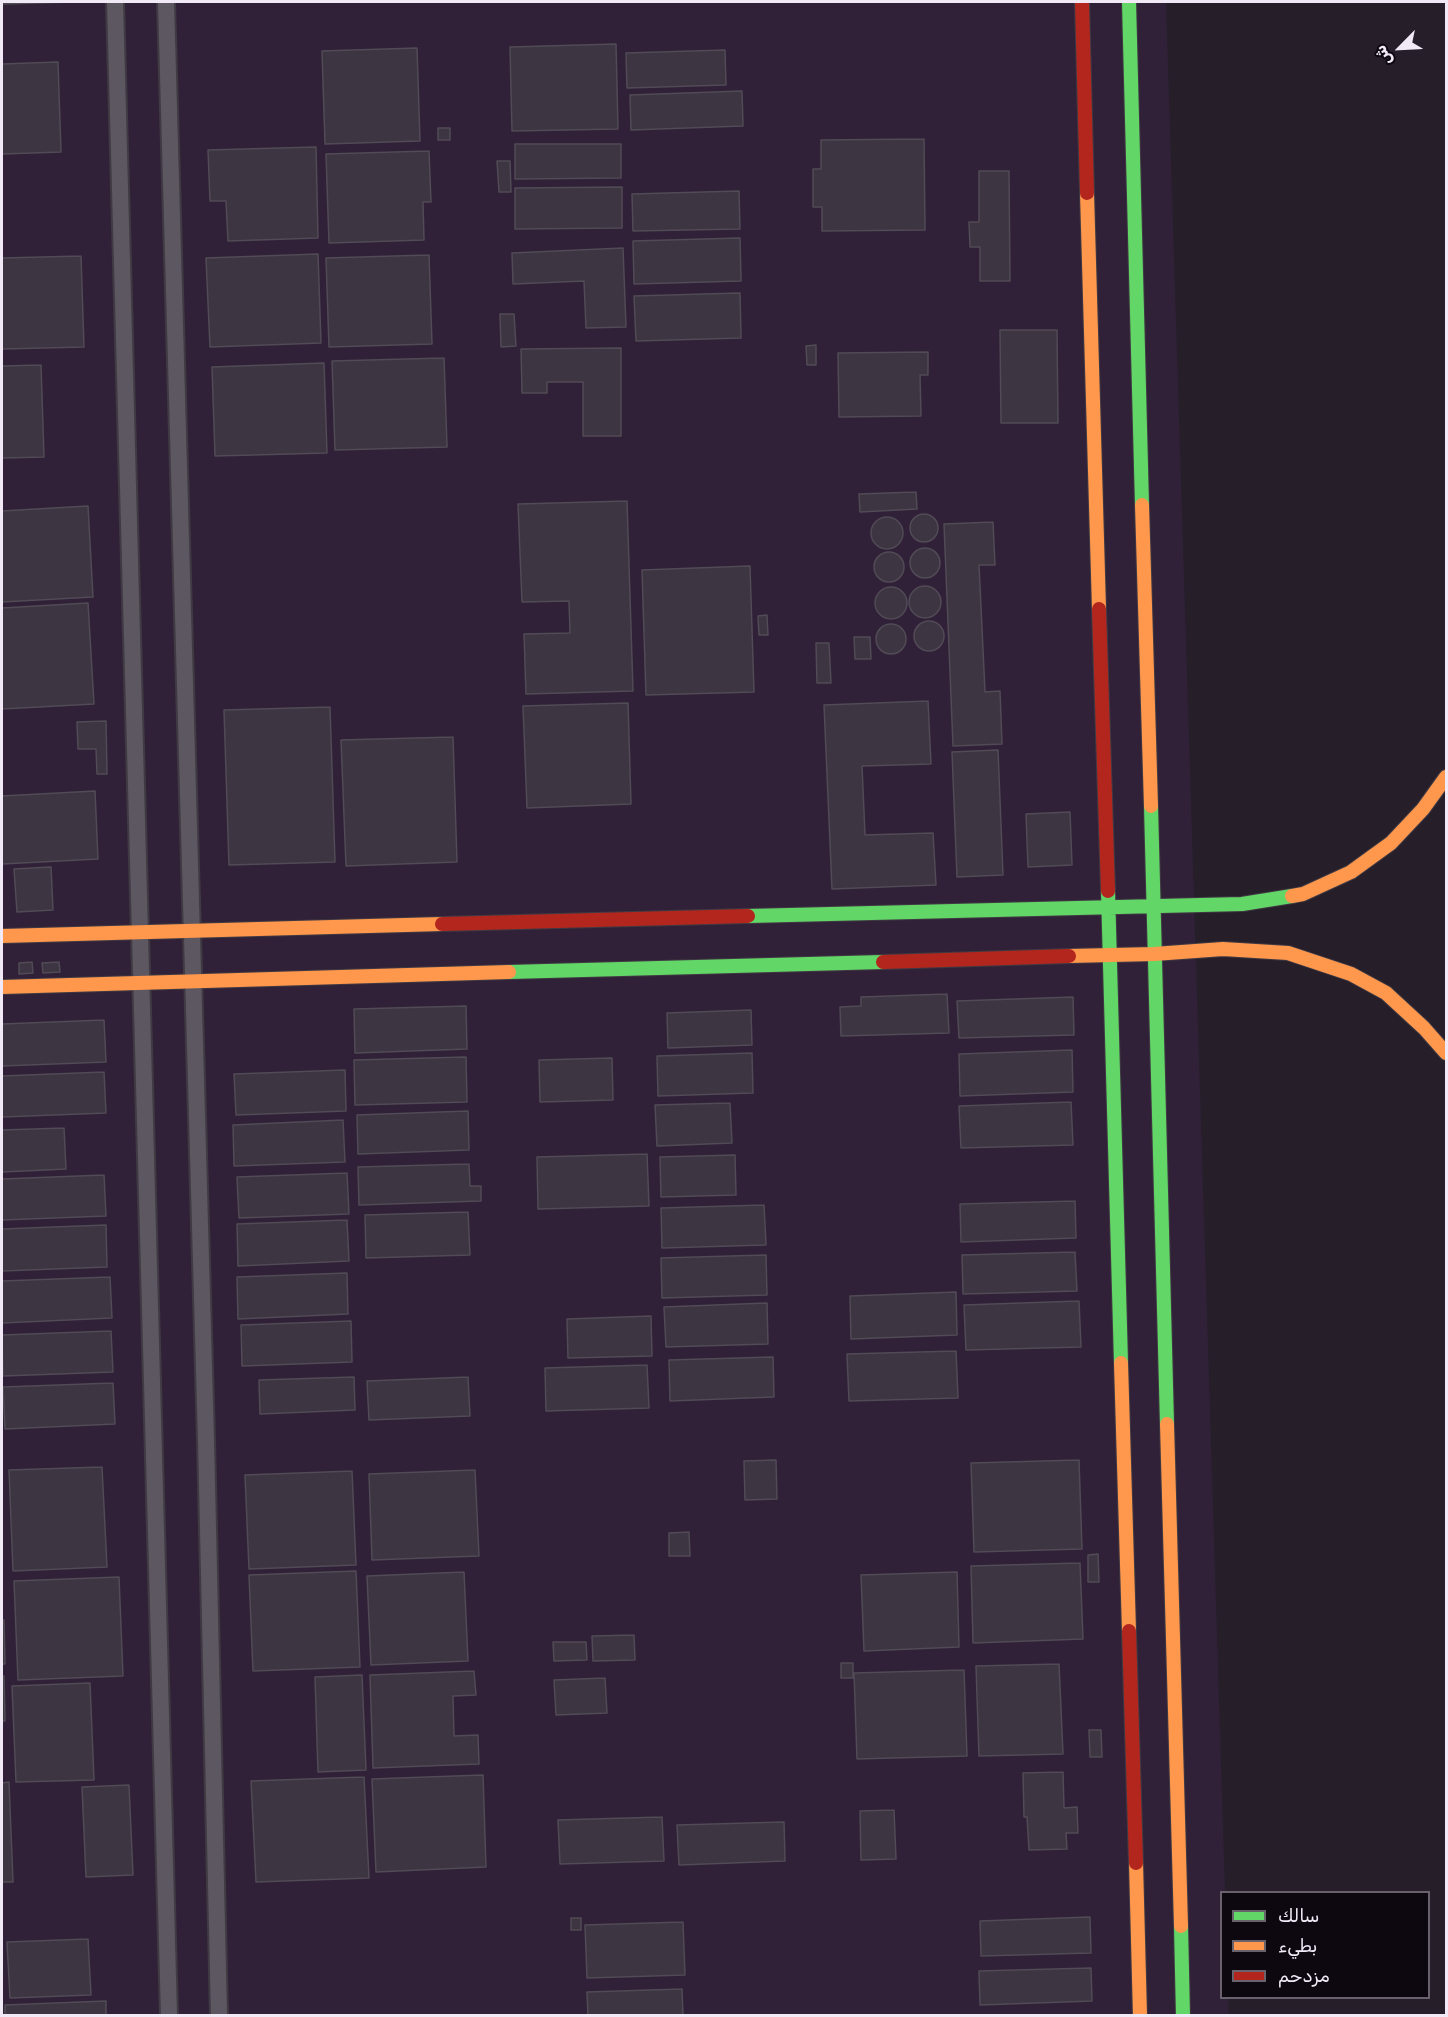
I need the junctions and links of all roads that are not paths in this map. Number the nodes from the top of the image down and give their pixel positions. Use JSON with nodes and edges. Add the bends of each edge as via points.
{"nodes":[{"id":1,"x":115,"y":2,"type":"edge"},
{"id":2,"x":166,"y":2,"type":"edge"},
{"id":3,"x":1082,"y":2,"type":"edge"},
{"id":4,"x":1129,"y":2,"type":"edge"},
{"id":5,"x":1446,"y":777,"type":"edge"},
{"id":6,"x":1153,"y":905,"type":"junction"},
{"id":7,"x":1108,"y":906,"type":"junction"},
{"id":8,"x":191,"y":931,"type":"junction"},
{"id":9,"x":140,"y":933,"type":"junction"},
{"id":10,"x":2,"y":936,"type":"edge"},
{"id":11,"x":1154,"y":954,"type":"junction"},
{"id":12,"x":1109,"y":955,"type":"junction"},
{"id":13,"x":192,"y":981,"type":"junction"},
{"id":14,"x":141,"y":983,"type":"junction"},
{"id":15,"x":2,"y":987,"type":"edge"},
{"id":16,"x":1446,"y":1053,"type":"edge"},
{"id":17,"x":169,"y":2016,"type":"edge"},
{"id":18,"x":219,"y":2016,"type":"edge"},
{"id":19,"x":1140,"y":2016,"type":"edge"},
{"id":20,"x":1183,"y":2016,"type":"edge"}],
"edges":[{"from":1,"to":9,"type":"street"},
{"from":2,"to":8,"type":"street"},
{"from":3,"to":7,"type":"street"},
{"from":4,"to":6,"type":"street"},
{"from":5,"to":6,"type":"street","via":[[1391,843],[1350,872],[1303,894],[1242,904]]},
{"from":6,"to":7,"type":"street"},
{"from":6,"to":11,"type":"street"},
{"from":7,"to":8,"type":"street"},
{"from":7,"to":12,"type":"street"},
{"from":8,"to":9,"type":"street"},
{"from":8,"to":13,"type":"street"},
{"from":9,"to":10,"type":"street"},
{"from":9,"to":14,"type":"street"},
{"from":11,"to":12,"type":"street"},
{"from":11,"to":16,"type":"street","via":[[1223,949],[1288,953],[1351,974],[1386,993]]},
{"from":11,"to":20,"type":"street"},
{"from":12,"to":13,"type":"street"},
{"from":12,"to":19,"type":"street"},
{"from":13,"to":14,"type":"street"},
{"from":13,"to":18,"type":"street"},
{"from":14,"to":15,"type":"street"},
{"from":14,"to":17,"type":"street"}]}
